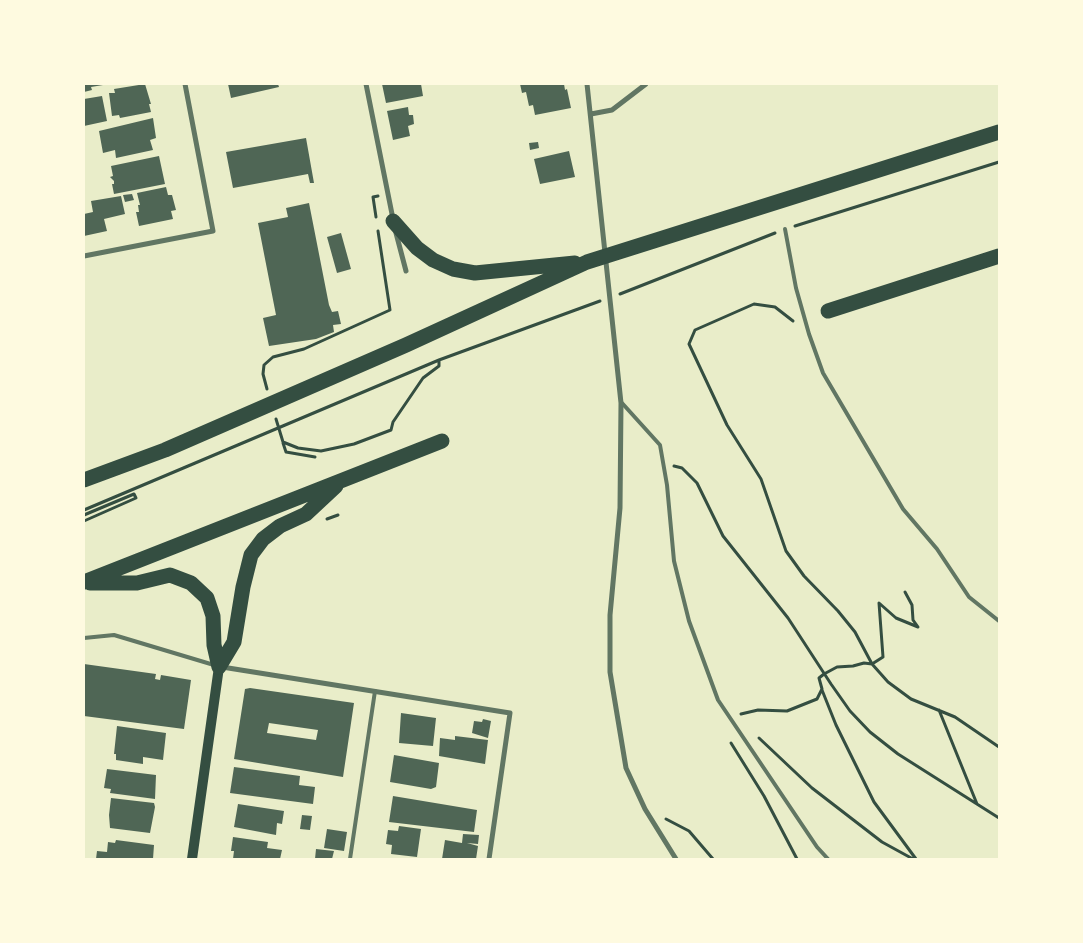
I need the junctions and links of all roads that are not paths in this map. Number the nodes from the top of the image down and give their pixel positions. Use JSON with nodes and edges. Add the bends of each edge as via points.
{"nodes":[{"id":1,"x":185,"y":84,"type":"edge"},
{"id":2,"x":366,"y":84,"type":"edge"},
{"id":3,"x":587,"y":84,"type":"edge"},
{"id":4,"x":646,"y":84,"type":"edge"},
{"id":5,"x":591,"y":114,"type":"junction"},
{"id":6,"x":999,"y":132,"type":"edge"},
{"id":7,"x":393,"y":221,"type":"junction"},
{"id":8,"x":785,"y":229,"type":"road end"},
{"id":9,"x":84,"y":256,"type":"edge"},
{"id":10,"x":999,"y":256,"type":"edge"},
{"id":11,"x":587,"y":262,"type":"junction"},
{"id":12,"x":406,"y":271,"type":"dead end"},
{"id":13,"x":828,"y":311,"type":"dead end"},
{"id":14,"x":621,"y":402,"type":"junction"},
{"id":15,"x":442,"y":441,"type":"dead end"},
{"id":16,"x":84,"y":480,"type":"edge"},
{"id":17,"x":342,"y":480,"type":"junction"},
{"id":18,"x":84,"y":582,"type":"edge"},
{"id":19,"x":999,"y":621,"type":"edge"},
{"id":20,"x":84,"y":638,"type":"edge"},
{"id":21,"x":220,"y":667,"type":"junction"},
{"id":22,"x":375,"y":690,"type":"junction"},
{"id":23,"x":192,"y":859,"type":"edge"},
{"id":24,"x":350,"y":859,"type":"edge"},
{"id":25,"x":489,"y":859,"type":"edge"},
{"id":26,"x":676,"y":859,"type":"edge"},
{"id":27,"x":828,"y":859,"type":"edge"}],
"edges":[{"from":1,"to":9,"type":"street","via":[[213,231]]},
{"from":2,"to":7,"type":"street"},
{"from":3,"to":5,"type":"street"},
{"from":4,"to":5,"type":"street","via":[[612,110]]},
{"from":5,"to":14,"type":"street"},
{"from":6,"to":11,"type":"highway"},
{"from":7,"to":11,"type":"highway","via":[[417,248],[453,269],[475,273]]},
{"from":7,"to":12,"type":"street"},
{"from":8,"to":19,"type":"lane","via":[[809,334],[824,374],[904,508],[969,597]]},
{"from":10,"to":13,"type":"highway"},
{"from":11,"to":16,"type":"highway","via":[[165,450]]},
{"from":14,"to":26,"type":"street","via":[[620,508],[610,615],[610,672],[626,768],[645,809]]},
{"from":14,"to":27,"type":"lane","via":[[660,445],[674,561],[689,621],[718,700]]},
{"from":15,"to":17,"type":"highway"},
{"from":17,"to":18,"type":"highway"},
{"from":17,"to":21,"type":"highway","via":[[306,514],[280,526],[263,539],[251,555],[234,642]]},
{"from":18,"to":21,"type":"highway","via":[[137,583],[170,575],[191,583],[207,598],[214,616],[214,645]]},
{"from":20,"to":21,"type":"lane","via":[[114,635]]},
{"from":21,"to":22,"type":"street"},
{"from":21,"to":23,"type":"main road"},
{"from":22,"to":24,"type":"lane"},
{"from":22,"to":25,"type":"street","via":[[510,713]]}]}
